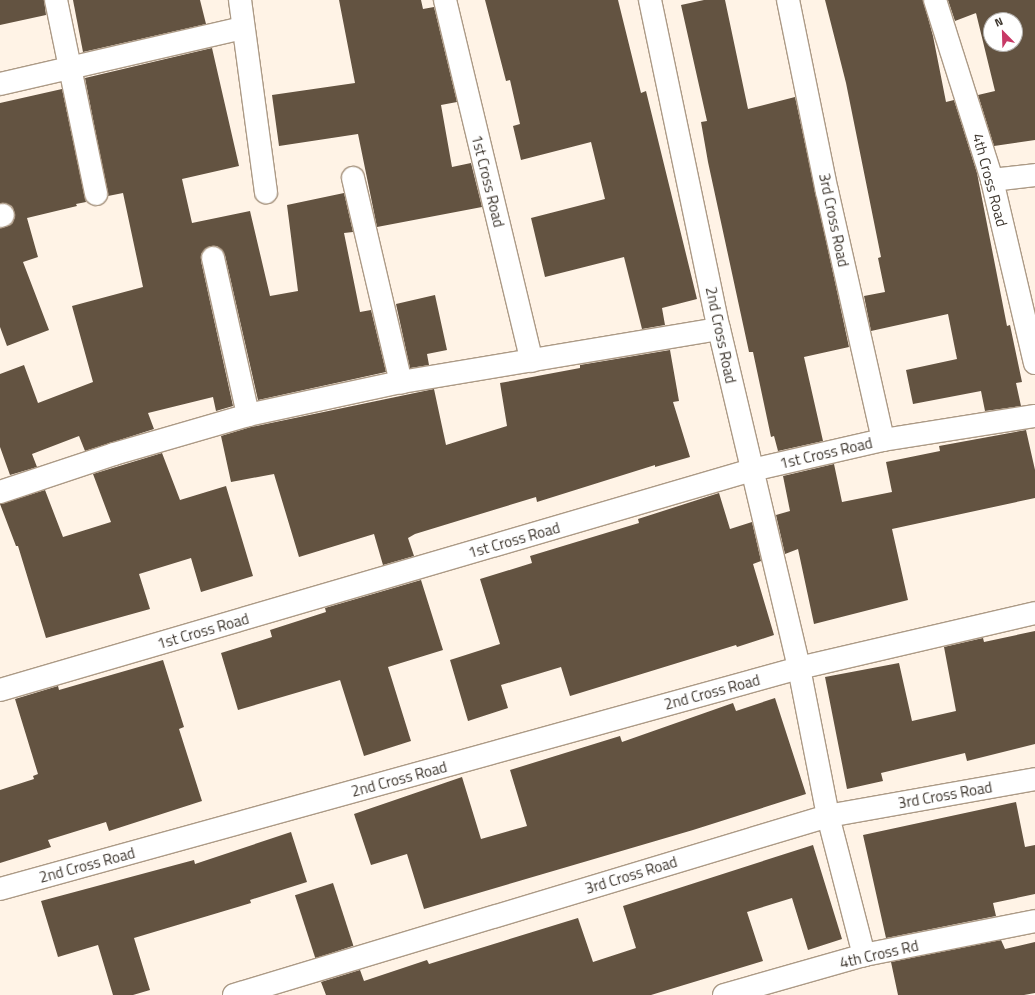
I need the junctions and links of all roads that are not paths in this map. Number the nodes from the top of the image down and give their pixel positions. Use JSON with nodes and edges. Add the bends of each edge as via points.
{"nodes":[{"id":1,"x":56,"y":0,"type":"edge"},
{"id":2,"x":240,"y":0,"type":"edge"},
{"id":3,"x":445,"y":0,"type":"edge"},
{"id":4,"x":650,"y":0,"type":"edge"},
{"id":5,"x":788,"y":0,"type":"edge"},
{"id":6,"x":935,"y":0,"type":"edge"},
{"id":7,"x":242,"y":28,"type":"junction"},
{"id":8,"x":68,"y":67,"type":"junction"},
{"id":9,"x":0,"y":84,"type":"edge"},
{"id":10,"x":1035,"y":175,"type":"edge"},
{"id":11,"x":353,"y":178,"type":"dead end"},
{"id":12,"x":992,"y":180,"type":"junction"},
{"id":13,"x":266,"y":192,"type":"dead end"},
{"id":14,"x":96,"y":194,"type":"dead end"},
{"id":15,"x":213,"y":258,"type":"dead end"},
{"id":16,"x":718,"y":329,"type":"junction"},
{"id":17,"x":532,"y":361,"type":"junction"},
{"id":18,"x":1035,"y":363,"type":"edge"},
{"id":19,"x":401,"y":382,"type":"junction"},
{"id":20,"x":248,"y":415,"type":"junction"},
{"id":21,"x":1035,"y":416,"type":"edge"},
{"id":22,"x":882,"y":440,"type":"junction"},
{"id":23,"x":752,"y":470,"type":"junction"},
{"id":24,"x":0,"y":492,"type":"edge"},
{"id":25,"x":1035,"y":613,"type":"edge"},
{"id":26,"x":799,"y":668,"type":"junction"},
{"id":27,"x":0,"y":690,"type":"edge"},
{"id":28,"x":1035,"y":779,"type":"edge"},
{"id":29,"x":828,"y":816,"type":"junction"},
{"id":30,"x":0,"y":889,"type":"edge"},
{"id":31,"x":1035,"y":921,"type":"edge"},
{"id":32,"x":864,"y":955,"type":"junction"},
{"id":33,"x":234,"y":995,"type":"edge"},
{"id":34,"x":724,"y":995,"type":"edge"}],
"edges":[{"from":1,"to":8,"type":"street"},
{"from":2,"to":7,"type":"street"},
{"from":3,"to":17,"type":"street","name":"1st Cross Road"},
{"from":4,"to":16,"type":"street","name":"2nd Cross Road"},
{"from":5,"to":22,"type":"street","name":"3rd Cross Road"},
{"from":6,"to":12,"type":"street","name":"4th Cross Road"},
{"from":7,"to":8,"type":"street","via":[[203,39]]},
{"from":7,"to":13,"type":"street"},
{"from":8,"to":9,"type":"street"},
{"from":8,"to":14,"type":"street"},
{"from":10,"to":12,"type":"street"},
{"from":11,"to":19,"type":"street"},
{"from":12,"to":18,"type":"street","name":"4th Cross Road"},
{"from":15,"to":20,"type":"street"},
{"from":16,"to":17,"type":"street"},
{"from":16,"to":23,"type":"street","name":"2nd Cross Road"},
{"from":17,"to":19,"type":"street"},
{"from":19,"to":20,"type":"street"},
{"from":20,"to":24,"type":"street"},
{"from":21,"to":22,"type":"street","name":"1st Cross Road"},
{"from":22,"to":23,"type":"street","name":"1st Cross Road"},
{"from":23,"to":26,"type":"street","name":"2nd Cross Road"},
{"from":23,"to":27,"type":"street","name":"1st Cross Road"},
{"from":25,"to":26,"type":"street","name":"2nd Cross Road"},
{"from":26,"to":29,"type":"street","name":"2nd Cross Road"},
{"from":26,"to":30,"type":"street","name":"2nd Cross Road"},
{"from":28,"to":29,"type":"street","name":"3rd Cross Road"},
{"from":29,"to":32,"type":"street","name":"2nd Cross Road"},
{"from":29,"to":33,"type":"street","name":"3rd Cross Road"},
{"from":31,"to":32,"type":"street","name":"4th Cross Rd"},
{"from":32,"to":34,"type":"street","name":"4th Cross Rd"}]}
